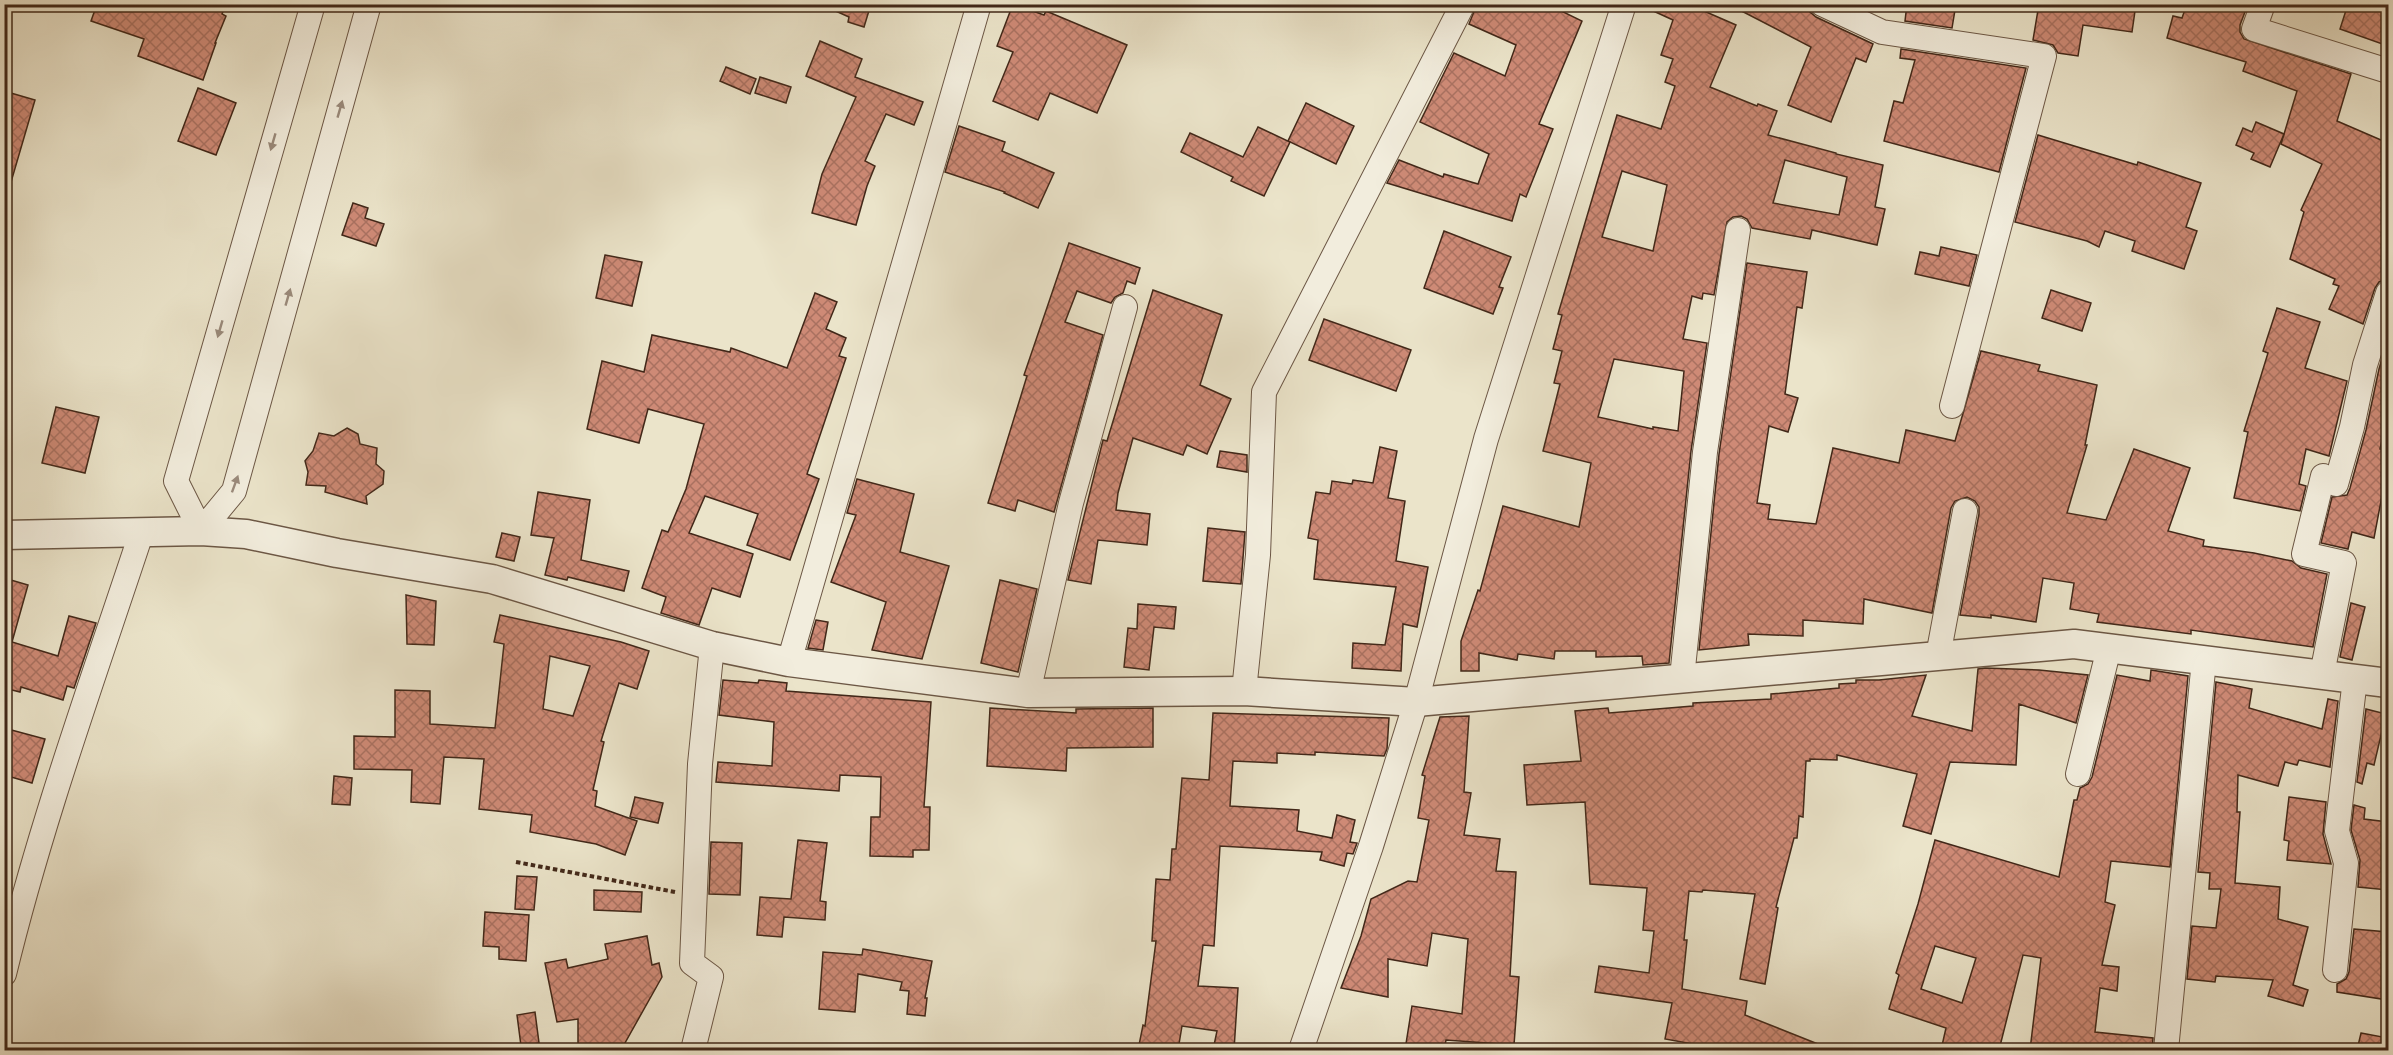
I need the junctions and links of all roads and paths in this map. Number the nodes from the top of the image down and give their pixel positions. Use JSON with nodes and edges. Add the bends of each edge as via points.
{"nodes":[{"id":1,"x":313,"y":4,"type":"edge"},
{"id":2,"x":369,"y":4,"type":"edge"},
{"id":3,"x":980,"y":4,"type":"edge"},
{"id":4,"x":1463,"y":4,"type":"edge"},
{"id":5,"x":1624,"y":4,"type":"edge"},
{"id":6,"x":1822,"y":4,"type":"edge"},
{"id":7,"x":2263,"y":4,"type":"edge"},
{"id":8,"x":2388,"y":70,"type":"edge"},
{"id":9,"x":1738,"y":230,"type":"dead end"},
{"id":10,"x":2388,"y":293,"type":"edge"},
{"id":11,"x":1125,"y":307,"type":"dead end"},
{"id":12,"x":1952,"y":406,"type":"dead end"},
{"id":13,"x":1965,"y":511,"type":"dead end"},
{"id":14,"x":201,"y":531,"type":"junction"},
{"id":15,"x":141,"y":534,"type":"junction"},
{"id":16,"x":4,"y":535,"type":"edge"},
{"id":17,"x":712,"y":646,"type":"junction"},
{"id":18,"x":2109,"y":648,"type":"junction"},
{"id":19,"x":1938,"y":656,"type":"junction"},
{"id":20,"x":2204,"y":660,"type":"junction"},
{"id":21,"x":789,"y":662,"type":"junction"},
{"id":22,"x":2322,"y":674,"type":"junction"},
{"id":23,"x":1682,"y":678,"type":"junction"},
{"id":24,"x":2355,"y":678,"type":"junction"},
{"id":25,"x":2388,"y":683,"type":"edge"},
{"id":26,"x":1244,"y":691,"type":"junction"},
{"id":27,"x":1028,"y":693,"type":"junction"},
{"id":28,"x":1416,"y":702,"type":"junction"},
{"id":29,"x":2078,"y":774,"type":"dead end"},
{"id":30,"x":516,"y":862,"type":"dead end"},
{"id":31,"x":695,"y":895,"type":"junction"},
{"id":32,"x":2335,"y":970,"type":"dead end"},
{"id":33,"x":4,"y":974,"type":"edge"},
{"id":34,"x":693,"y":1050,"type":"edge"},
{"id":35,"x":1301,"y":1050,"type":"edge"},
{"id":36,"x":2166,"y":1050,"type":"edge"}],
"edges":[{"from":1,"to":14,"type":"street","one_way":true,"via":[[176,481]]},
{"from":14,"to":2,"type":"street","one_way":true,"via":[[234,491]]},
{"from":3,"to":21,"type":"street"},
{"from":4,"to":26,"type":"street","via":[[1264,392],[1258,555]]},
{"from":5,"to":28,"type":"street","via":[[1486,439]]},
{"from":6,"to":12,"type":"street","via":[[1882,32],[2044,56]]},
{"from":7,"to":8,"type":"street","via":[[2254,29]]},
{"from":9,"to":23,"type":"street","via":[[1705,453]]},
{"from":10,"to":22,"type":"street","via":[[2365,365],[2336,484],[2323,477],[2304,554],[2344,563]]},
{"from":11,"to":27,"type":"street","via":[[1071,503]]},
{"from":13,"to":19,"type":"street"},
{"from":14,"to":15,"type":"street"},
{"from":14,"to":17,"type":"street","via":[[246,534],[492,579]]},
{"from":15,"to":16,"type":"street"},
{"from":15,"to":33,"type":"street","via":[[18,915]]},
{"from":17,"to":21,"type":"street"},
{"from":17,"to":31,"type":"street","via":[[700,764]]},
{"from":18,"to":19,"type":"street","via":[[2074,644]]},
{"from":18,"to":20,"type":"street"},
{"from":18,"to":29,"type":"street"},
{"from":19,"to":23,"type":"street"},
{"from":20,"to":22,"type":"street"},
{"from":20,"to":36,"type":"street"},
{"from":21,"to":27,"type":"street"},
{"from":22,"to":24,"type":"street"},
{"from":23,"to":28,"type":"street"},
{"from":24,"to":25,"type":"street"},
{"from":24,"to":32,"type":"street","via":[[2337,831],[2346,863]]},
{"from":26,"to":27,"type":"street"},
{"from":26,"to":28,"type":"street"},
{"from":28,"to":35,"type":"street"},
{"from":30,"to":31,"type":"path"},
{"from":31,"to":34,"type":"street","via":[[692,963],[711,976]]}]}
